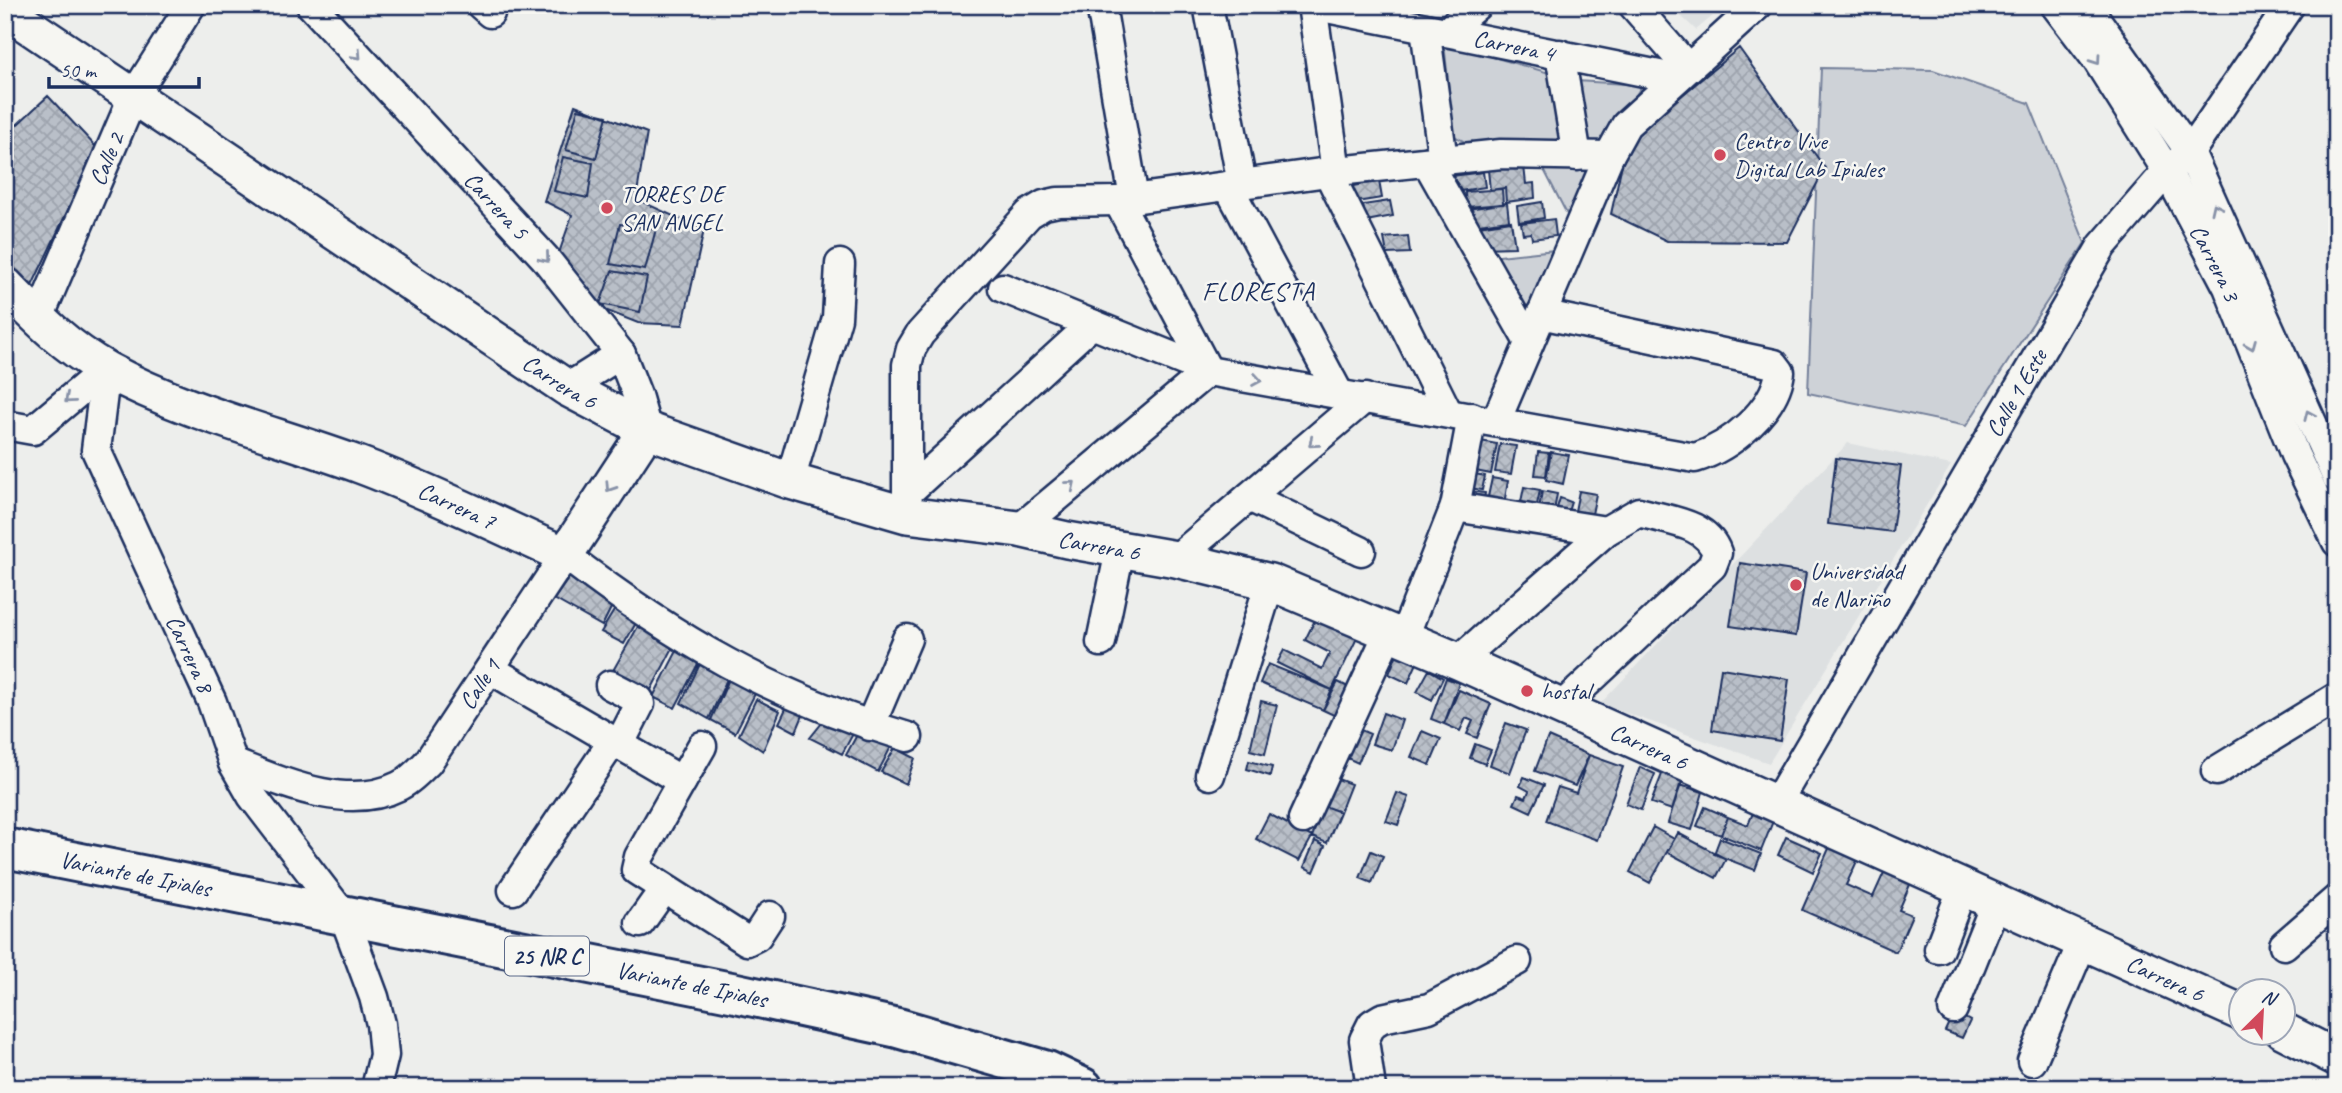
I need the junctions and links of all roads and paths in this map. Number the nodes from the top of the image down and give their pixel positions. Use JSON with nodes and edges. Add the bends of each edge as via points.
{"nodes":[{"id":1,"x":191,"y":5,"type":"edge"},
{"id":2,"x":311,"y":5,"type":"edge"},
{"id":3,"x":1101,"y":5,"type":"edge"},
{"id":4,"x":1208,"y":5,"type":"edge"},
{"id":5,"x":1312,"y":5,"type":"edge"},
{"id":6,"x":1476,"y":5,"type":"edge"},
{"id":7,"x":1633,"y":5,"type":"edge"},
{"id":8,"x":1758,"y":5,"type":"edge"},
{"id":9,"x":2054,"y":5,"type":"edge"},
{"id":10,"x":2086,"y":5,"type":"edge"},
{"id":11,"x":2290,"y":5,"type":"edge"},
{"id":12,"x":5,"y":9,"type":"edge"},
{"id":13,"x":1423,"y":16,"type":"edge"},
{"id":14,"x":1455,"y":24,"type":"junction"},
{"id":15,"x":1480,"y":38,"type":"junction"},
{"id":16,"x":1560,"y":54,"type":"junction"},
{"id":17,"x":1681,"y":73,"type":"junction"},
{"id":18,"x":133,"y":97,"type":"junction"},
{"id":19,"x":2190,"y":152,"type":"junction"},
{"id":20,"x":1577,"y":156,"type":"junction"},
{"id":21,"x":1609,"y":156,"type":"junction"},
{"id":22,"x":1435,"y":161,"type":"junction"},
{"id":23,"x":2167,"y":171,"type":"junction"},
{"id":24,"x":1332,"y":172,"type":"junction"},
{"id":25,"x":1235,"y":185,"type":"junction"},
{"id":26,"x":1126,"y":200,"type":"junction"},
{"id":27,"x":841,"y":264,"type":"dead end"},
{"id":28,"x":5,"y":285,"type":"edge"},
{"id":29,"x":1003,"y":288,"type":"dead end"},
{"id":30,"x":1541,"y":314,"type":"junction"},
{"id":31,"x":38,"y":320,"type":"junction"},
{"id":32,"x":1092,"y":324,"type":"junction"},
{"id":33,"x":1529,"y":342,"type":"junction"},
{"id":34,"x":621,"y":354,"type":"junction"},
{"id":35,"x":106,"y":369,"type":"junction"},
{"id":36,"x":1208,"y":371,"type":"junction"},
{"id":37,"x":567,"y":388,"type":"junction"},
{"id":38,"x":1352,"y":396,"type":"junction"},
{"id":39,"x":1472,"y":417,"type":"junction"},
{"id":40,"x":19,"y":427,"type":"edge"},
{"id":41,"x":647,"y":430,"type":"junction"},
{"id":42,"x":2337,"y":478,"type":"edge"},
{"id":43,"x":790,"y":481,"type":"junction"},
{"id":44,"x":1249,"y":498,"type":"junction"},
{"id":45,"x":907,"y":504,"type":"junction"},
{"id":46,"x":1455,"y":507,"type":"junction"},
{"id":47,"x":1018,"y":528,"type":"junction"},
{"id":48,"x":1606,"y":531,"type":"junction"},
{"id":49,"x":2337,"y":542,"type":"edge"},
{"id":50,"x":1120,"y":550,"type":"junction"},
{"id":51,"x":1361,"y":551,"type":"dead end"},
{"id":52,"x":565,"y":555,"type":"junction"},
{"id":53,"x":1176,"y":559,"type":"junction"},
{"id":54,"x":1270,"y":582,"type":"junction"},
{"id":55,"x":1396,"y":636,"type":"junction"},
{"id":56,"x":907,"y":639,"type":"dead end"},
{"id":57,"x":1101,"y":642,"type":"dead end"},
{"id":58,"x":1458,"y":661,"type":"junction"},
{"id":59,"x":489,"y":669,"type":"junction"},
{"id":60,"x":610,"y":685,"type":"dead end"},
{"id":61,"x":2337,"y":697,"type":"edge"},
{"id":62,"x":1560,"y":707,"type":"junction"},
{"id":63,"x":870,"y":726,"type":"junction"},
{"id":64,"x":908,"y":737,"type":"dead end"},
{"id":65,"x":616,"y":743,"type":"junction"},
{"id":66,"x":702,"y":746,"type":"dead end"},
{"id":67,"x":233,"y":763,"type":"junction"},
{"id":68,"x":2216,"y":771,"type":"dead end"},
{"id":69,"x":1210,"y":775,"type":"dead end"},
{"id":70,"x":682,"y":781,"type":"junction"},
{"id":71,"x":1776,"y":804,"type":"junction"},
{"id":72,"x":1303,"y":819,"type":"dead end"},
{"id":73,"x":5,"y":848,"type":"edge"},
{"id":74,"x":1963,"y":887,"type":"junction"},
{"id":75,"x":664,"y":889,"type":"junction"},
{"id":76,"x":513,"y":890,"type":"dead end"},
{"id":77,"x":2337,"y":900,"type":"edge"},
{"id":78,"x":1997,"y":902,"type":"junction"},
{"id":79,"x":344,"y":916,"type":"junction"},
{"id":80,"x":770,"y":916,"type":"dead end"},
{"id":81,"x":640,"y":923,"type":"dead end"},
{"id":82,"x":2083,"y":941,"type":"junction"},
{"id":83,"x":2284,"y":945,"type":"dead end"},
{"id":84,"x":1939,"y":949,"type":"dead end"},
{"id":85,"x":1517,"y":961,"type":"dead end"},
{"id":86,"x":2226,"y":1005,"type":"edge"},
{"id":87,"x":1953,"y":1009,"type":"dead end"},
{"id":88,"x":2296,"y":1037,"type":"edge"},
{"id":89,"x":2337,"y":1058,"type":"edge"},
{"id":90,"x":2032,"y":1061,"type":"dead end"},
{"id":91,"x":376,"y":1088,"type":"edge"},
{"id":92,"x":1083,"y":1088,"type":"edge"},
{"id":93,"x":1371,"y":1088,"type":"edge"}],
"edges":[{"from":1,"to":18,"type":"street","name":"Calle 2"},
{"from":2,"to":34,"type":"street","name":"Carrera 5","one_way":true,"via":[[545,258]]},
{"from":3,"to":26,"type":"street"},
{"from":4,"to":25,"type":"street"},
{"from":5,"to":13,"type":"street","name":"Carrera 4"},
{"from":5,"to":24,"type":"street"},
{"from":6,"to":14,"type":"street"},
{"from":7,"to":17,"type":"street"},
{"from":8,"to":17,"type":"street"},
{"from":9,"to":23,"type":"street","name":"Carrera 3","one_way":true,"via":[[2096,60]]},
{"from":10,"to":19,"type":"street","name":"Carrera 3"},
{"from":11,"to":19,"type":"street","name":"Calle 1 Este"},
{"from":12,"to":18,"type":"main road","name":"Carrera 6"},
{"from":13,"to":14,"type":"street"},
{"from":13,"to":15,"type":"street","name":"Carrera 4"},
{"from":13,"to":22,"type":"street"},
{"from":14,"to":15,"type":"street"},
{"from":15,"to":16,"type":"street","name":"Carrera 4"},
{"from":16,"to":17,"type":"street","name":"Carrera 4"},
{"from":16,"to":20,"type":"street"},
{"from":17,"to":21,"type":"street","via":[[1626,125]]},
{"from":18,"to":31,"type":"street","name":"Calle 2"},
{"from":18,"to":37,"type":"main road","name":"Carrera 6"},
{"from":19,"to":23,"type":"street","name":"Calle 1 Este"},
{"from":42,"to":19,"type":"street","name":"Carrera 3","one_way":true},
{"from":20,"to":21,"type":"street"},
{"from":20,"to":22,"type":"street","via":[[1501,154]]},
{"from":21,"to":30,"type":"street"},
{"from":22,"to":24,"type":"street"},
{"from":22,"to":33,"type":"street"},
{"from":23,"to":49,"type":"street","name":"Carrera 3","one_way":true,"via":[[2228,287],[2295,455]]},
{"from":23,"to":71,"type":"street","name":"Calle 1 Este","via":[[2102,246]]},
{"from":24,"to":25,"type":"street"},
{"from":24,"to":39,"type":"street"},
{"from":25,"to":26,"type":"street"},
{"from":25,"to":38,"type":"street"},
{"from":26,"to":36,"type":"street"},
{"from":26,"to":45,"type":"street","via":[[1058,202],[1029,214],[920,334],[907,365]]},
{"from":27,"to":43,"type":"street","via":[[837,318]]},
{"from":28,"to":31,"type":"main road","name":"Carrera 7"},
{"from":29,"to":32,"type":"street"},
{"from":30,"to":33,"type":"street"},
{"from":30,"to":39,"type":"street","via":[[1774,364],[1780,372],[1777,389],[1766,408],[1713,454],[1695,458]]},
{"from":31,"to":35,"type":"main road","name":"Carrera 7"},
{"from":32,"to":36,"type":"street"},
{"from":32,"to":45,"type":"street"},
{"from":33,"to":39,"type":"street"},
{"from":34,"to":37,"type":"street"},
{"from":34,"to":41,"type":"street","name":"Carrera 5"},
{"from":35,"to":40,"type":"street","one_way":true},
{"from":35,"to":52,"type":"main road","name":"Carrera 7","via":[[169,400],[362,466]]},
{"from":35,"to":67,"type":"street","name":"Carrera 8","via":[[96,450],[212,702]]},
{"from":36,"to":38,"type":"street","one_way":true},
{"from":47,"to":36,"type":"street","one_way":true},
{"from":37,"to":41,"type":"main road","name":"Carrera 6"},
{"from":38,"to":39,"type":"street"},
{"from":38,"to":44,"type":"street","one_way":true},
{"from":39,"to":46,"type":"street"},
{"from":41,"to":43,"type":"main road","name":"Carrera 6"},
{"from":41,"to":52,"type":"main road","name":"Calle 1","one_way":true},
{"from":43,"to":45,"type":"main road","name":"Carrera 6"},
{"from":44,"to":51,"type":"street"},
{"from":44,"to":53,"type":"street"},
{"from":45,"to":47,"type":"main road","name":"Carrera 6"},
{"from":46,"to":48,"type":"street"},
{"from":46,"to":55,"type":"street"},
{"from":47,"to":50,"type":"main road","name":"Carrera 6"},
{"from":48,"to":58,"type":"street"},
{"from":48,"to":62,"type":"street","via":[[1639,512],[1704,531],[1717,553],[1712,566]]},
{"from":50,"to":53,"type":"main road","name":"Carrera 6"},
{"from":50,"to":57,"type":"street"},
{"from":52,"to":59,"type":"street","name":"Calle 1"},
{"from":52,"to":63,"type":"street","name":"Carrera 7","via":[[710,656],[788,694]]},
{"from":53,"to":54,"type":"main road","name":"Carrera 6"},
{"from":54,"to":55,"type":"main road","name":"Carrera 6"},
{"from":54,"to":69,"type":"street"},
{"from":55,"to":58,"type":"main road","name":"Carrera 6"},
{"from":55,"to":72,"type":"street"},
{"from":56,"to":63,"type":"street"},
{"from":58,"to":62,"type":"main road","name":"Carrera 6"},
{"from":59,"to":65,"type":"street"},
{"from":59,"to":67,"type":"street","name":"Calle 1","via":[[428,762],[400,786],[365,796],[306,790]]},
{"from":60,"to":65,"type":"street","via":[[640,704]]},
{"from":61,"to":68,"type":"street"},
{"from":62,"to":71,"type":"main road","name":"Carrera 6"},
{"from":63,"to":64,"type":"street","name":"Carrera 7"},
{"from":65,"to":70,"type":"street"},
{"from":65,"to":76,"type":"street"},
{"from":66,"to":70,"type":"street"},
{"from":67,"to":79,"type":"street","name":"Carrera 8","via":[[252,796]]},
{"from":70,"to":75,"type":"street","via":[[635,865],[641,875]]},
{"from":71,"to":74,"type":"main road","name":"Carrera 6"},
{"from":73,"to":79,"type":"highway","name":"Variante de Ipiales","number":"25 NR C"},
{"from":74,"to":78,"type":"main road","name":"Carrera 6"},
{"from":74,"to":84,"type":"street"},
{"from":75,"to":80,"type":"street","via":[[747,941],[757,936]]},
{"from":75,"to":81,"type":"street"},
{"from":77,"to":83,"type":"street"},
{"from":78,"to":82,"type":"main road","name":"Carrera 6"},
{"from":78,"to":87,"type":"street"},
{"from":79,"to":91,"type":"street","name":"Carrera 8","via":[[380,1024],[384,1055]]},
{"from":79,"to":92,"type":"highway","name":"Variante de Ipiales","number":"25 NR C","via":[[898,1028],[1047,1071]]},
{"from":82,"to":86,"type":"main road","name":"Carrera 6"},
{"from":82,"to":90,"type":"street"},
{"from":85,"to":93,"type":"street","via":[[1429,1008],[1372,1024],[1364,1040]]},
{"from":88,"to":89,"type":"main road"}]}
